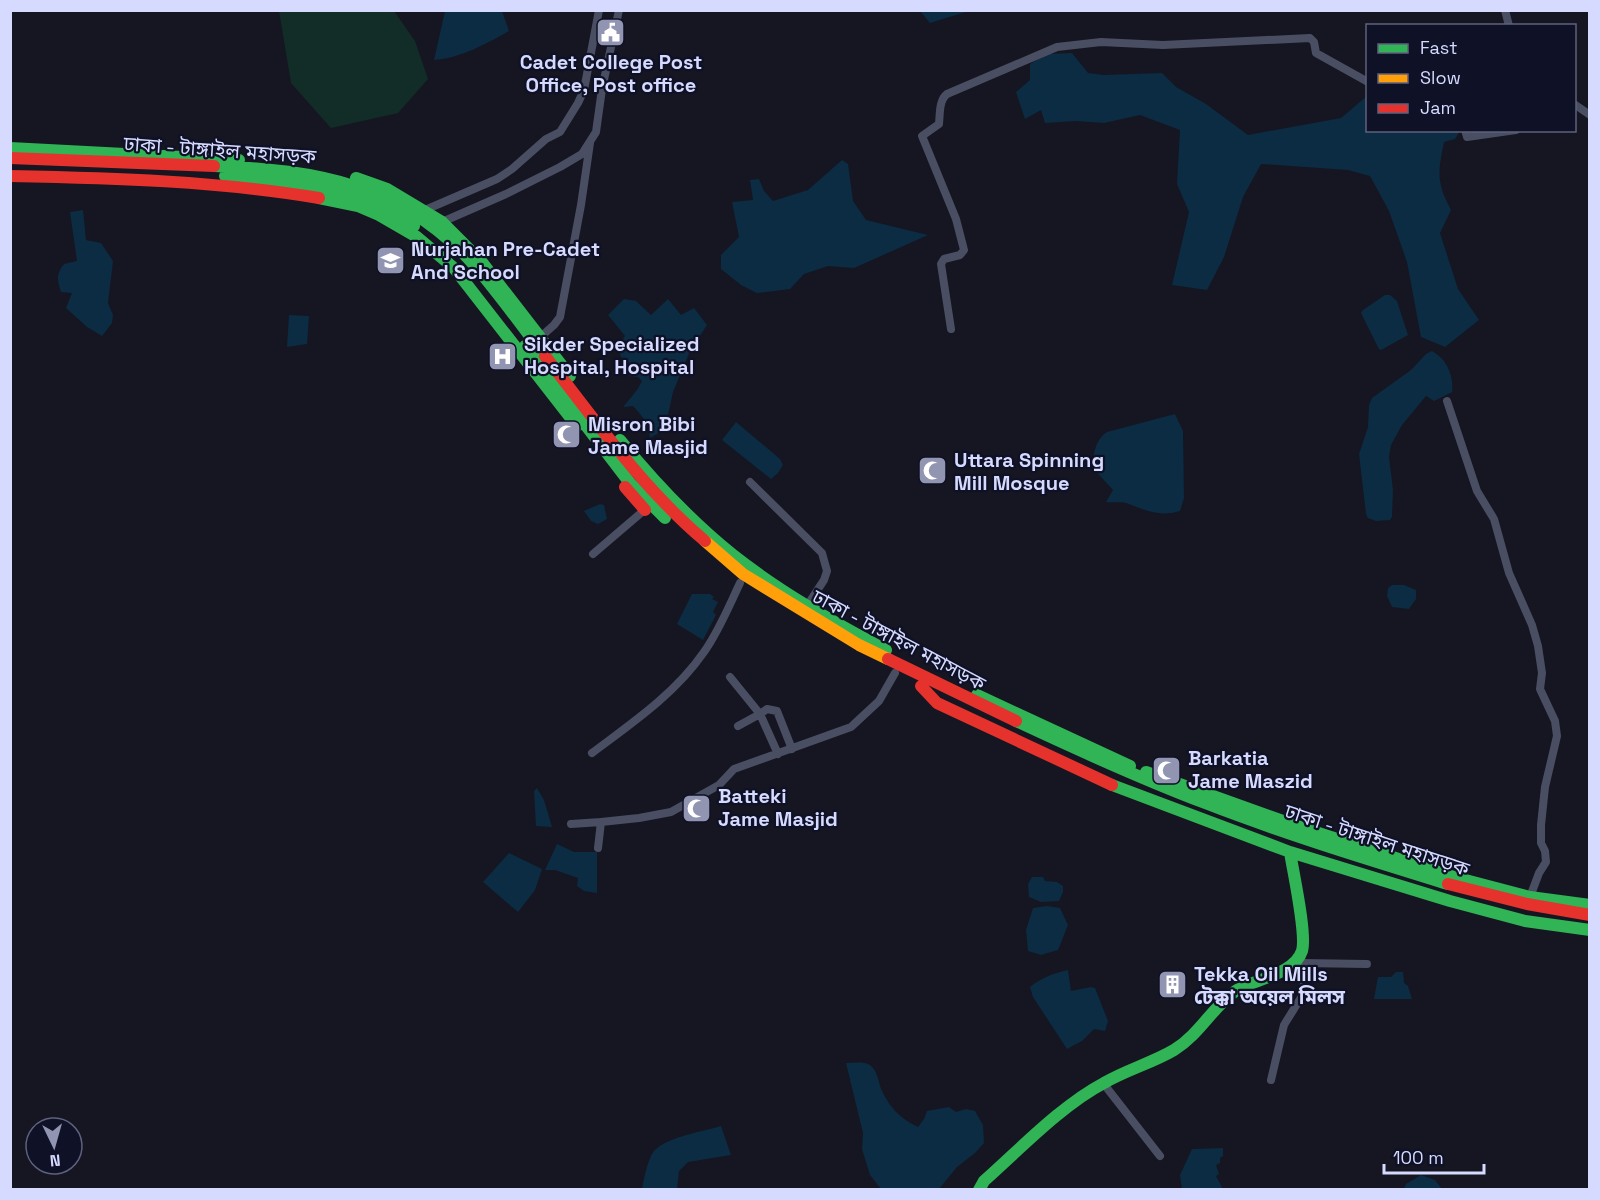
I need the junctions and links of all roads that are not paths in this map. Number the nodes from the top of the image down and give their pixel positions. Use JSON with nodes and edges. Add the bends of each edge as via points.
{"nodes":[{"id":1,"x":599,"y":10,"type":"edge"},
{"id":2,"x":619,"y":10,"type":"edge"},
{"id":3,"x":1366,"y":81,"type":"edge"},
{"id":4,"x":1576,"y":105,"type":"edge"},
{"id":5,"x":1590,"y":115,"type":"edge"},
{"id":6,"x":1466,"y":132,"type":"edge"},
{"id":7,"x":1502,"y":132,"type":"edge"},
{"id":8,"x":590,"y":142,"type":"junction"},
{"id":9,"x":10,"y":148,"type":"edge"},
{"id":10,"x":10,"y":158,"type":"edge"},
{"id":11,"x":10,"y":168,"type":"edge"},
{"id":12,"x":10,"y":176,"type":"edge"},
{"id":13,"x":425,"y":210,"type":"junction"},
{"id":14,"x":442,"y":222,"type":"junction"},
{"id":15,"x":951,"y":329,"type":"dead end"},
{"id":16,"x":538,"y":340,"type":"junction"},
{"id":17,"x":1447,"y":401,"type":"dead end"},
{"id":18,"x":750,"y":482,"type":"dead end"},
{"id":19,"x":648,"y":507,"type":"junction"},
{"id":20,"x":592,"y":554,"type":"dead end"},
{"id":21,"x":740,"y":583,"type":"junction"},
{"id":22,"x":805,"y":609,"type":"junction"},
{"id":23,"x":895,"y":673,"type":"junction"},
{"id":24,"x":730,"y":677,"type":"dead end"},
{"id":25,"x":929,"y":681,"type":"junction"},
{"id":26,"x":760,"y":714,"type":"junction"},
{"id":27,"x":738,"y":726,"type":"dead end"},
{"id":28,"x":792,"y":749,"type":"junction"},
{"id":29,"x":592,"y":753,"type":"dead end"},
{"id":30,"x":778,"y":754,"type":"junction"},
{"id":31,"x":601,"y":822,"type":"junction"},
{"id":32,"x":571,"y":824,"type":"dead end"},
{"id":33,"x":598,"y":848,"type":"dead end"},
{"id":34,"x":1290,"y":852,"type":"junction"},
{"id":35,"x":1530,"y":897,"type":"junction"},
{"id":36,"x":1590,"y":905,"type":"edge"},
{"id":37,"x":1590,"y":915,"type":"edge"},
{"id":38,"x":1590,"y":924,"type":"edge"},
{"id":39,"x":1590,"y":930,"type":"edge"},
{"id":40,"x":1301,"y":963,"type":"junction"},
{"id":41,"x":1367,"y":964,"type":"dead end"},
{"id":42,"x":1271,"y":1080,"type":"dead end"},
{"id":43,"x":1103,"y":1083,"type":"junction"},
{"id":44,"x":1160,"y":1156,"type":"dead end"},
{"id":45,"x":979,"y":1190,"type":"edge"}],
"edges":[{"from":1,"to":13,"type":"street","via":[[584,90],[560,132],[497,179]]},
{"from":2,"to":8,"type":"street","via":[[596,132]]},
{"from":3,"to":15,"type":"street","via":[[1316,53],[1310,38],[1163,45],[1101,42],[1057,47],[947,94],[943,97],[939,124],[922,136],[956,219],[964,250],[941,264]]},
{"from":4,"to":5,"type":"street"},
{"from":6,"to":7,"type":"street","via":[[1467,137]]},
{"from":8,"to":14,"type":"street","via":[[582,154],[560,167]]},
{"from":8,"to":16,"type":"street","via":[[560,317]]},
{"from":9,"to":13,"type":"main road","via":[[264,162],[346,175],[387,189]]},
{"from":10,"to":16,"type":"main road","name":"ঢাকা - টাঙ্গাইল মহাসড়ক","via":[[262,168],[349,183],[399,204],[439,231],[474,265]]},
{"from":11,"to":19,"type":"main road","name":"ঢাকা - টাঙ্গাইল মহাসড়ক","via":[[297,182],[351,194],[394,213],[452,255],[480,286]]},
{"from":12,"to":19,"type":"main road","via":[[266,189],[328,199],[379,215],[417,237],[454,268],[619,480]]},
{"from":13,"to":14,"type":"main road"},
{"from":14,"to":16,"type":"main road","via":[[481,261]]},
{"from":16,"to":22,"type":"main road","name":"ঢাকা - টাঙ্গাইল মহাসড়ক","via":[[635,471],[683,523],[743,574]]},
{"from":17,"to":35,"type":"street","via":[[1477,491],[1494,519],[1509,573],[1532,625],[1540,655],[1540,690],[1555,721],[1557,736],[1541,825],[1546,862]]},
{"from":18,"to":22,"type":"street","via":[[822,553],[827,571]]},
{"from":19,"to":20,"type":"street"},
{"from":19,"to":21,"type":"main road","name":"ঢাকা - টাঙ্গাইল মহাসড়ক"},
{"from":21,"to":23,"type":"main road","name":"ঢাকা - টাঙ্গাইল মহাসড়ক","via":[[854,653]]},
{"from":21,"to":29,"type":"street","via":[[705,651],[686,675],[659,702]]},
{"from":22,"to":25,"type":"main road","name":"ঢাকা - টাঙ্গাইল মহাসড়ক","via":[[859,645]]},
{"from":23,"to":25,"type":"main road","name":"ঢাকা - টাঙ্গাইল মহাসড়ক"},
{"from":23,"to":28,"type":"street","via":[[879,701],[851,727]]},
{"from":24,"to":26,"type":"street"},
{"from":25,"to":34,"type":"main road","via":[[937,703],[1108,784]]},
{"from":25,"to":35,"type":"main road","via":[[1137,769],[1308,830]]},
{"from":25,"to":37,"type":"main road","name":"ঢাকা - টাঙ্গাইল মহাসড়ক","via":[[1101,761],[1292,835],[1460,888]]},
{"from":25,"to":38,"type":"main road","name":"ঢাকা - টাঙ্গাইল মহাসড়ক","via":[[1096,768],[1200,809],[1457,896]]},
{"from":26,"to":27,"type":"street"},
{"from":26,"to":28,"type":"street","via":[[767,709],[777,711]]},
{"from":26,"to":30,"type":"street"},
{"from":28,"to":30,"type":"street"},
{"from":30,"to":31,"type":"street","via":[[734,769],[719,785],[671,812]]},
{"from":31,"to":32,"type":"street"},
{"from":31,"to":33,"type":"street"},
{"from":34,"to":39,"type":"main road","via":[[1450,902],[1525,921]]},
{"from":34,"to":40,"type":"main road","via":[[1302,926]]},
{"from":35,"to":36,"type":"main road"},
{"from":40,"to":41,"type":"street"},
{"from":40,"to":42,"type":"street","via":[[1302,996],[1284,1025]]},
{"from":40,"to":43,"type":"main road","via":[[1238,990],[1175,1049]]},
{"from":43,"to":44,"type":"street"},
{"from":43,"to":45,"type":"main road","via":[[1057,1116],[984,1181]]}]}
